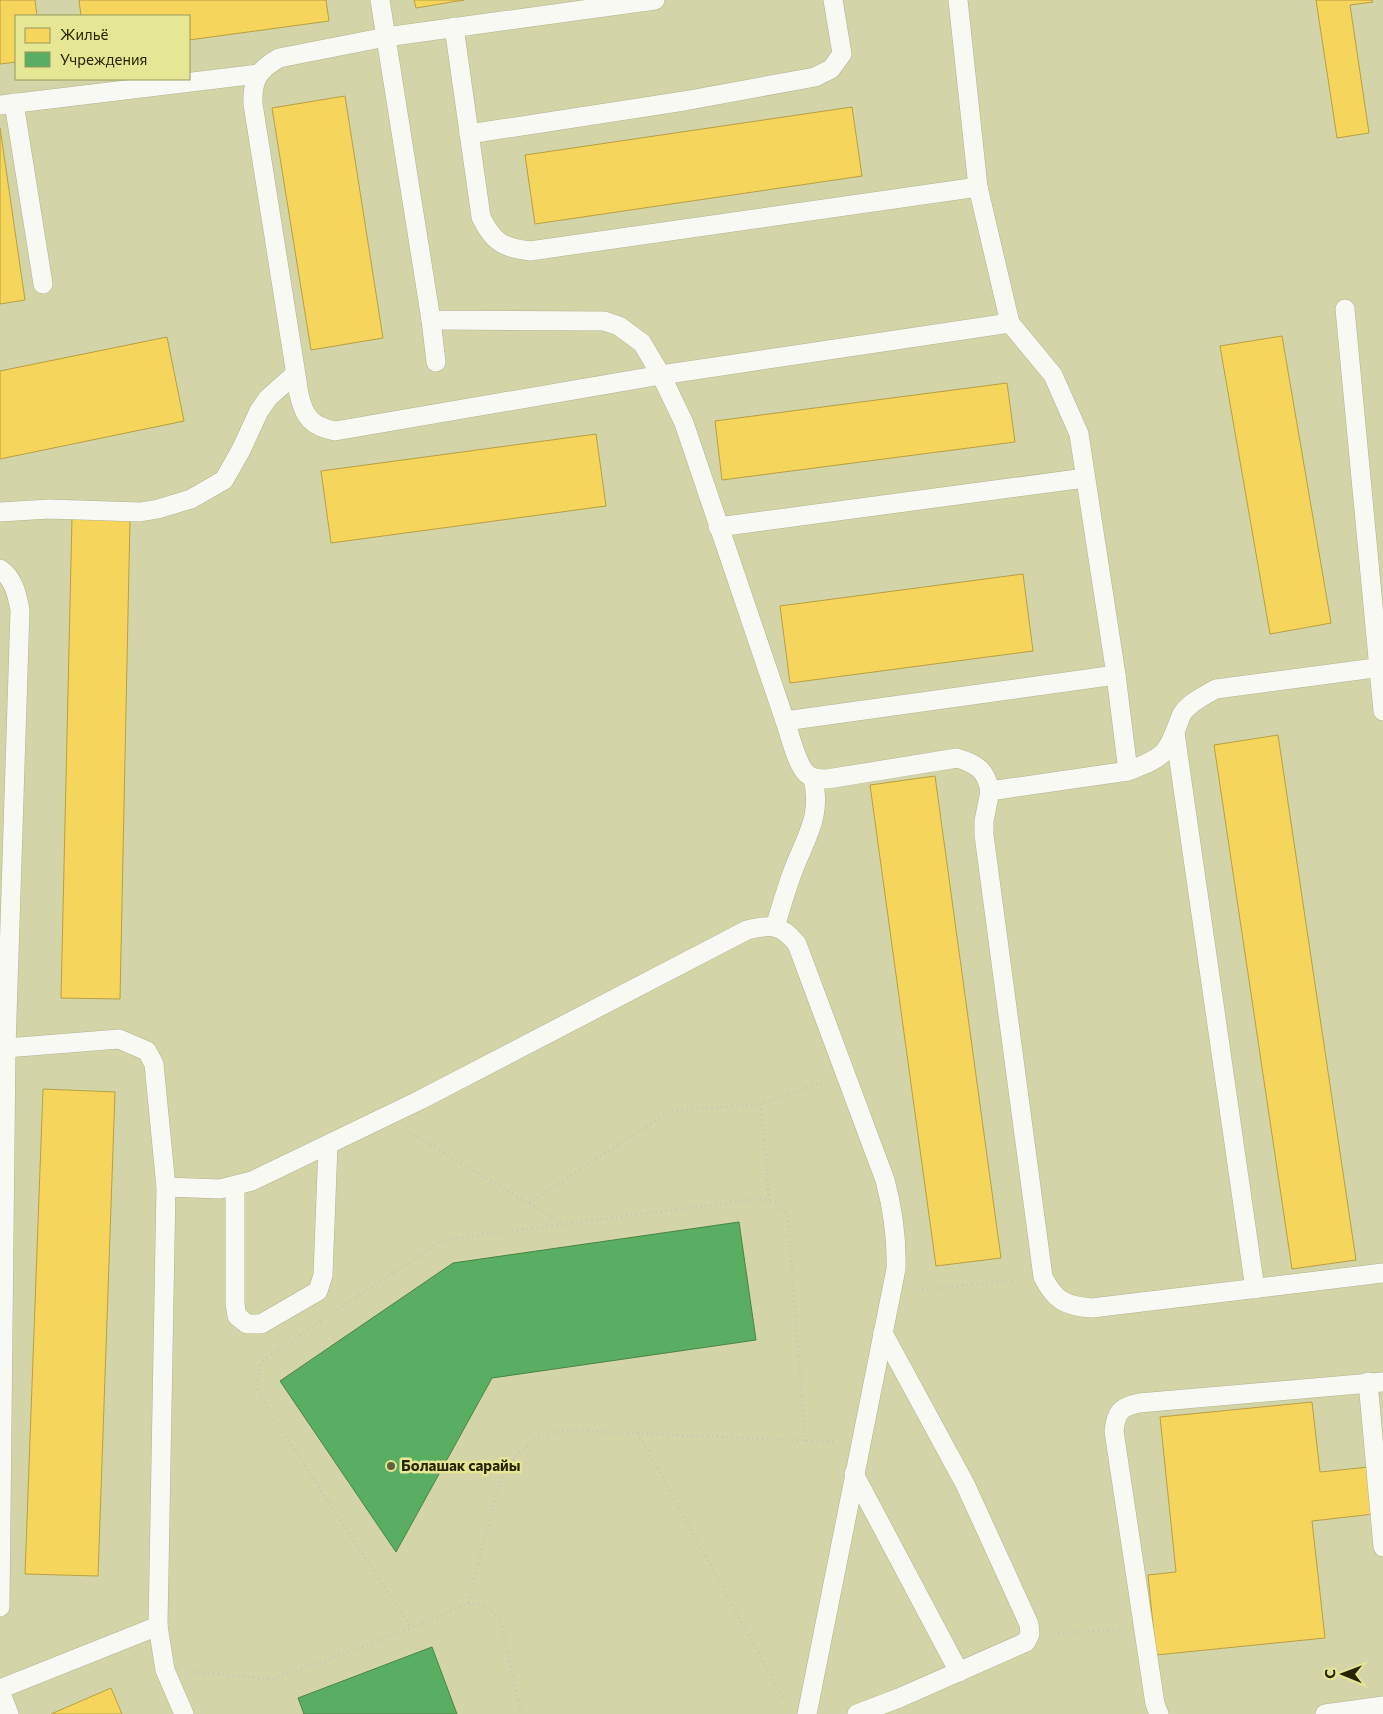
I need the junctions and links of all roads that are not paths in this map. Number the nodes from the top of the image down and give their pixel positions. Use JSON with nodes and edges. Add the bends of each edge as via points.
{"nodes":[{"id":1,"x":380,"y":0,"type":"edge"},
{"id":2,"x":655,"y":0,"type":"edge"},
{"id":3,"x":833,"y":0,"type":"edge"},
{"id":4,"x":958,"y":0,"type":"edge"},
{"id":5,"x":454,"y":27,"type":"junction"},
{"id":6,"x":386,"y":37,"type":"junction"},
{"id":7,"x":258,"y":74,"type":"junction"},
{"id":8,"x":7,"y":104,"type":"edge"},
{"id":9,"x":469,"y":134,"type":"junction"},
{"id":10,"x":978,"y":187,"type":"junction"},
{"id":11,"x":43,"y":284,"type":"dead end"},
{"id":12,"x":1345,"y":309,"type":"dead end"},
{"id":13,"x":431,"y":320,"type":"junction"},
{"id":14,"x":1010,"y":323,"type":"junction"},
{"id":15,"x":436,"y":362,"type":"dead end"},
{"id":16,"x":295,"y":374,"type":"junction"},
{"id":17,"x":661,"y":375,"type":"junction"},
{"id":18,"x":1085,"y":478,"type":"junction"},
{"id":19,"x":0,"y":512,"type":"edge"},
{"id":20,"x":718,"y":527,"type":"junction"},
{"id":21,"x":0,"y":569,"type":"edge"},
{"id":22,"x":1381,"y":667,"type":"edge"},
{"id":23,"x":1116,"y":675,"type":"junction"},
{"id":24,"x":1383,"y":711,"type":"edge"},
{"id":25,"x":784,"y":721,"type":"junction"},
{"id":26,"x":1175,"y":733,"type":"junction"},
{"id":27,"x":1128,"y":771,"type":"junction"},
{"id":28,"x":813,"y":778,"type":"junction"},
{"id":29,"x":990,"y":791,"type":"junction"},
{"id":30,"x":775,"y":927,"type":"junction"},
{"id":31,"x":3,"y":1046,"type":"edge"},
{"id":32,"x":328,"y":1145,"type":"junction"},
{"id":33,"x":235,"y":1186,"type":"junction"},
{"id":34,"x":166,"y":1187,"type":"junction"},
{"id":35,"x":1383,"y":1273,"type":"edge"},
{"id":36,"x":1255,"y":1289,"type":"junction"},
{"id":37,"x":883,"y":1333,"type":"junction"},
{"id":38,"x":1375,"y":1382,"type":"edge"},
{"id":39,"x":854,"y":1474,"type":"junction"},
{"id":40,"x":0,"y":1506,"type":"edge"},
{"id":41,"x":1383,"y":1547,"type":"edge"},
{"id":42,"x":0,"y":1607,"type":"edge"},
{"id":43,"x":158,"y":1626,"type":"junction"},
{"id":44,"x":959,"y":1672,"type":"junction"},
{"id":45,"x":0,"y":1690,"type":"edge"},
{"id":46,"x":1383,"y":1706,"type":"edge"},
{"id":47,"x":10,"y":1714,"type":"edge"},
{"id":48,"x":184,"y":1714,"type":"edge"},
{"id":49,"x":807,"y":1714,"type":"edge"},
{"id":50,"x":857,"y":1714,"type":"edge"},
{"id":51,"x":1160,"y":1714,"type":"edge"},
{"id":52,"x":1325,"y":1714,"type":"edge"}],
"edges":[{"from":1,"to":6,"type":"lane"},
{"from":2,"to":5,"type":"lane"},
{"from":3,"to":9,"type":"lane","via":[[842,54],[832,69],[815,78]]},
{"from":4,"to":10,"type":"lane"},
{"from":5,"to":6,"type":"lane"},
{"from":5,"to":9,"type":"lane"},
{"from":6,"to":7,"type":"lane","via":[[279,58]]},
{"from":6,"to":13,"type":"lane"},
{"from":7,"to":8,"type":"lane"},
{"from":7,"to":16,"type":"lane","via":[[252,89],[253,104]]},
{"from":8,"to":11,"type":"lane"},
{"from":9,"to":10,"type":"lane","via":[[480,217],[488,233],[514,249],[530,251]]},
{"from":10,"to":14,"type":"lane"},
{"from":12,"to":22,"type":"lane"},
{"from":13,"to":15,"type":"lane"},
{"from":13,"to":17,"type":"lane","via":[[604,321],[619,326],[642,343]]},
{"from":14,"to":17,"type":"lane"},
{"from":14,"to":18,"type":"lane","via":[[1053,376],[1079,434]]},
{"from":16,"to":17,"type":"lane","via":[[302,409],[310,420],[335,431]]},
{"from":16,"to":19,"type":"lane","via":[[268,398],[259,411],[224,480],[191,499],[140,512],[49,509]]},
{"from":17,"to":20,"type":"lane","via":[[684,423]]},
{"from":18,"to":20,"type":"lane"},
{"from":18,"to":23,"type":"lane"},
{"from":20,"to":25,"type":"lane"},
{"from":21,"to":31,"type":"lane","via":[[8,575],[16,590],[20,610]]},
{"from":22,"to":24,"type":"lane"},
{"from":22,"to":26,"type":"lane","via":[[1216,689],[1202,696],[1183,713]]},
{"from":23,"to":25,"type":"lane"},
{"from":23,"to":27,"type":"lane"},
{"from":25,"to":28,"type":"lane","via":[[801,764]]},
{"from":26,"to":27,"type":"lane","via":[[1163,752],[1148,763]]},
{"from":26,"to":36,"type":"lane"},
{"from":27,"to":29,"type":"lane"},
{"from":28,"to":29,"type":"lane","via":[[827,779],[957,758],[980,768],[988,780]]},
{"from":28,"to":30,"type":"lane","via":[[817,794],[809,835],[793,870]]},
{"from":29,"to":36,"type":"lane","via":[[984,835],[1043,1277],[1050,1291],[1076,1307],[1092,1308]]},
{"from":30,"to":32,"type":"lane","via":[[747,930]]},
{"from":30,"to":37,"type":"lane","via":[[787,932],[797,944],[892,1203],[896,1269]]},
{"from":31,"to":34,"type":"lane","via":[[119,1039],[147,1051],[154,1064]]},
{"from":31,"to":40,"type":"lane"},
{"from":32,"to":33,"type":"lane","via":[[260,1178]]},
{"from":32,"to":33,"type":"lane","via":[[323,1275],[318,1291],[261,1324],[247,1324],[237,1316]]},
{"from":33,"to":34,"type":"lane","via":[[220,1189]]},
{"from":34,"to":43,"type":"lane"},
{"from":35,"to":36,"type":"lane"},
{"from":37,"to":39,"type":"lane"},
{"from":37,"to":44,"type":"lane","via":[[966,1484],[1029,1624],[1030,1634],[1026,1642]]},
{"from":38,"to":41,"type":"lane"},
{"from":38,"to":51,"type":"lane","via":[[1138,1403],[1120,1410],[1114,1431],[1155,1704]]},
{"from":39,"to":44,"type":"lane"},
{"from":39,"to":49,"type":"lane"},
{"from":40,"to":42,"type":"lane"},
{"from":43,"to":45,"type":"lane"},
{"from":43,"to":48,"type":"lane","via":[[165,1670]]},
{"from":44,"to":50,"type":"lane"},
{"from":45,"to":47,"type":"lane"},
{"from":46,"to":52,"type":"lane"}]}
